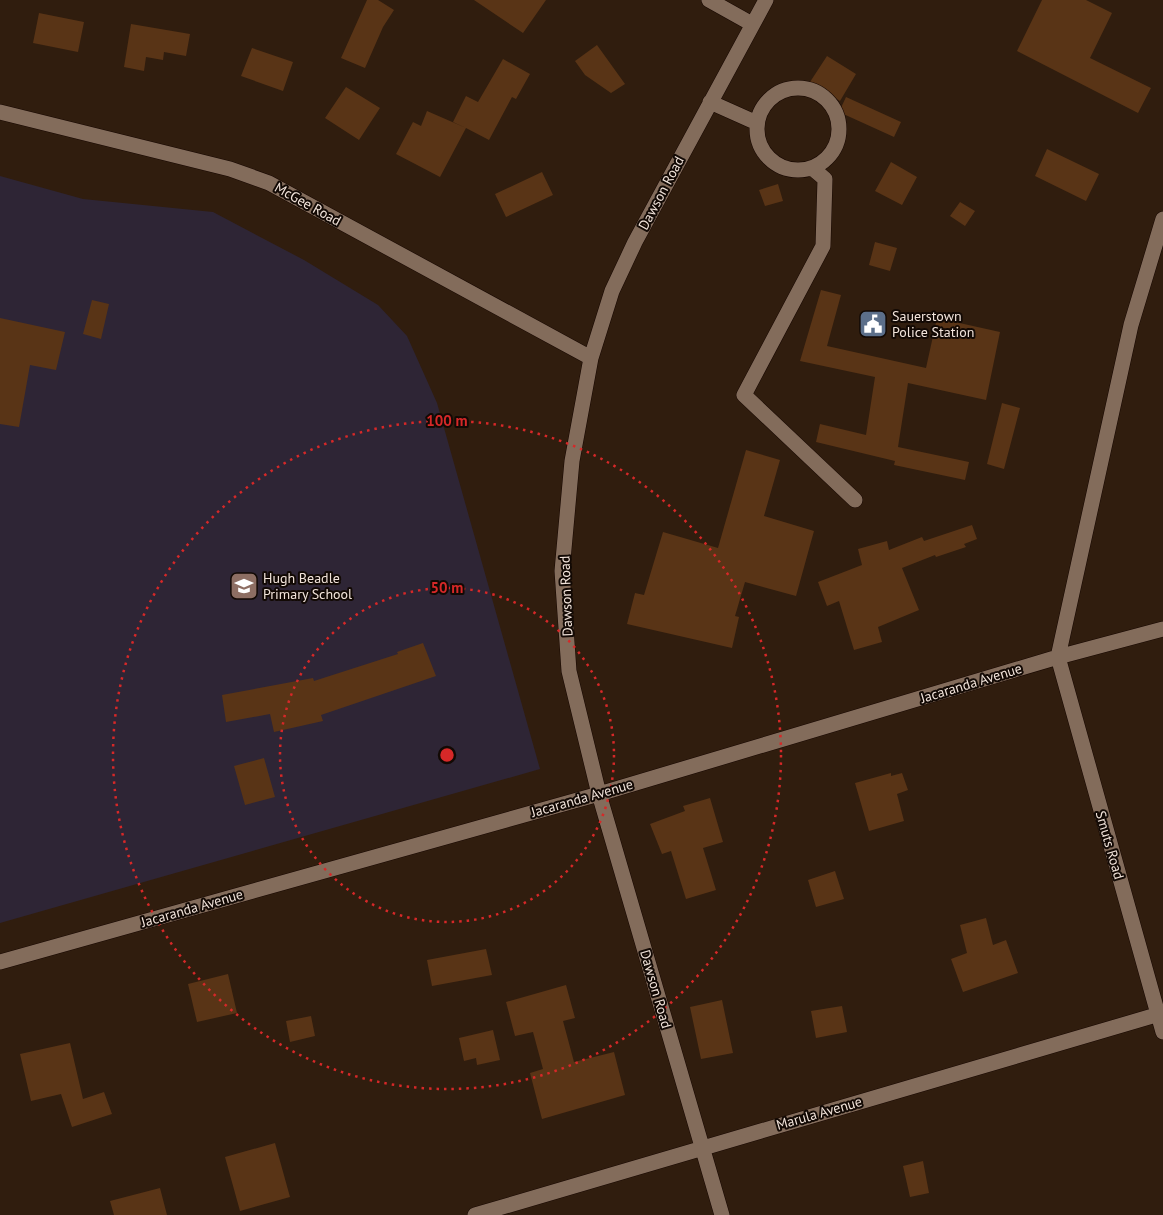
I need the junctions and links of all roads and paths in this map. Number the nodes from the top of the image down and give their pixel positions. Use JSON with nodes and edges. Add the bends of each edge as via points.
{"nodes":[{"id":1,"x":709,"y":0,"type":"edge"},
{"id":2,"x":766,"y":0,"type":"edge"},
{"id":3,"x":752,"y":24,"type":"junction"},
{"id":4,"x":710,"y":102,"type":"junction"},
{"id":5,"x":0,"y":112,"type":"edge"},
{"id":6,"x":757,"y":123,"type":"junction"},
{"id":7,"x":812,"y":168,"type":"junction"},
{"id":8,"x":1163,"y":219,"type":"edge"},
{"id":9,"x":591,"y":358,"type":"junction"},
{"id":10,"x":855,"y":500,"type":"dead end"},
{"id":11,"x":1163,"y":629,"type":"edge"},
{"id":12,"x":1058,"y":657,"type":"junction"},
{"id":13,"x":599,"y":794,"type":"junction"},
{"id":14,"x":0,"y":962,"type":"edge"},
{"id":15,"x":1160,"y":1014,"type":"edge"},
{"id":16,"x":1163,"y":1032,"type":"edge"},
{"id":17,"x":703,"y":1147,"type":"junction"},
{"id":18,"x":475,"y":1215,"type":"edge"},
{"id":19,"x":722,"y":1215,"type":"edge"}],
"edges":[{"from":1,"to":3,"type":"street"},
{"from":2,"to":3,"type":"street","name":"Dawson Road"},
{"from":3,"to":4,"type":"street","name":"Dawson Road"},
{"from":4,"to":6,"type":"street"},
{"from":4,"to":9,"type":"street","name":"Dawson Road","via":[[612,291]]},
{"from":5,"to":9,"type":"street","name":"McGee Road","via":[[230,169],[269,183]]},
{"from":6,"to":7,"type":"street","via":[[758,140],[765,155],[779,166],[795,171]]},
{"from":6,"to":7,"type":"street","via":[[763,107],[775,94],[792,88],[809,90],[824,98],[835,111],[838,136],[827,159]]},
{"from":7,"to":10,"type":"street","via":[[825,179],[823,246],[744,396]]},
{"from":8,"to":12,"type":"street","via":[[1131,325]]},
{"from":9,"to":13,"type":"street","name":"Dawson Road","via":[[572,461],[562,571],[569,671]]},
{"from":11,"to":12,"type":"street","name":"Jacaranda Avenue"},
{"from":12,"to":13,"type":"street","name":"Jacaranda Avenue"},
{"from":12,"to":15,"type":"street","name":"Smuts Road"},
{"from":13,"to":14,"type":"street","name":"Jacaranda Avenue"},
{"from":13,"to":17,"type":"street","name":"Dawson Road"},
{"from":15,"to":16,"type":"street","name":"Smuts Road"},
{"from":15,"to":17,"type":"street","name":"Marula Avenue"},
{"from":17,"to":18,"type":"street","name":"Marula Avenue"},
{"from":17,"to":19,"type":"street","name":"Dawson Road"}]}
